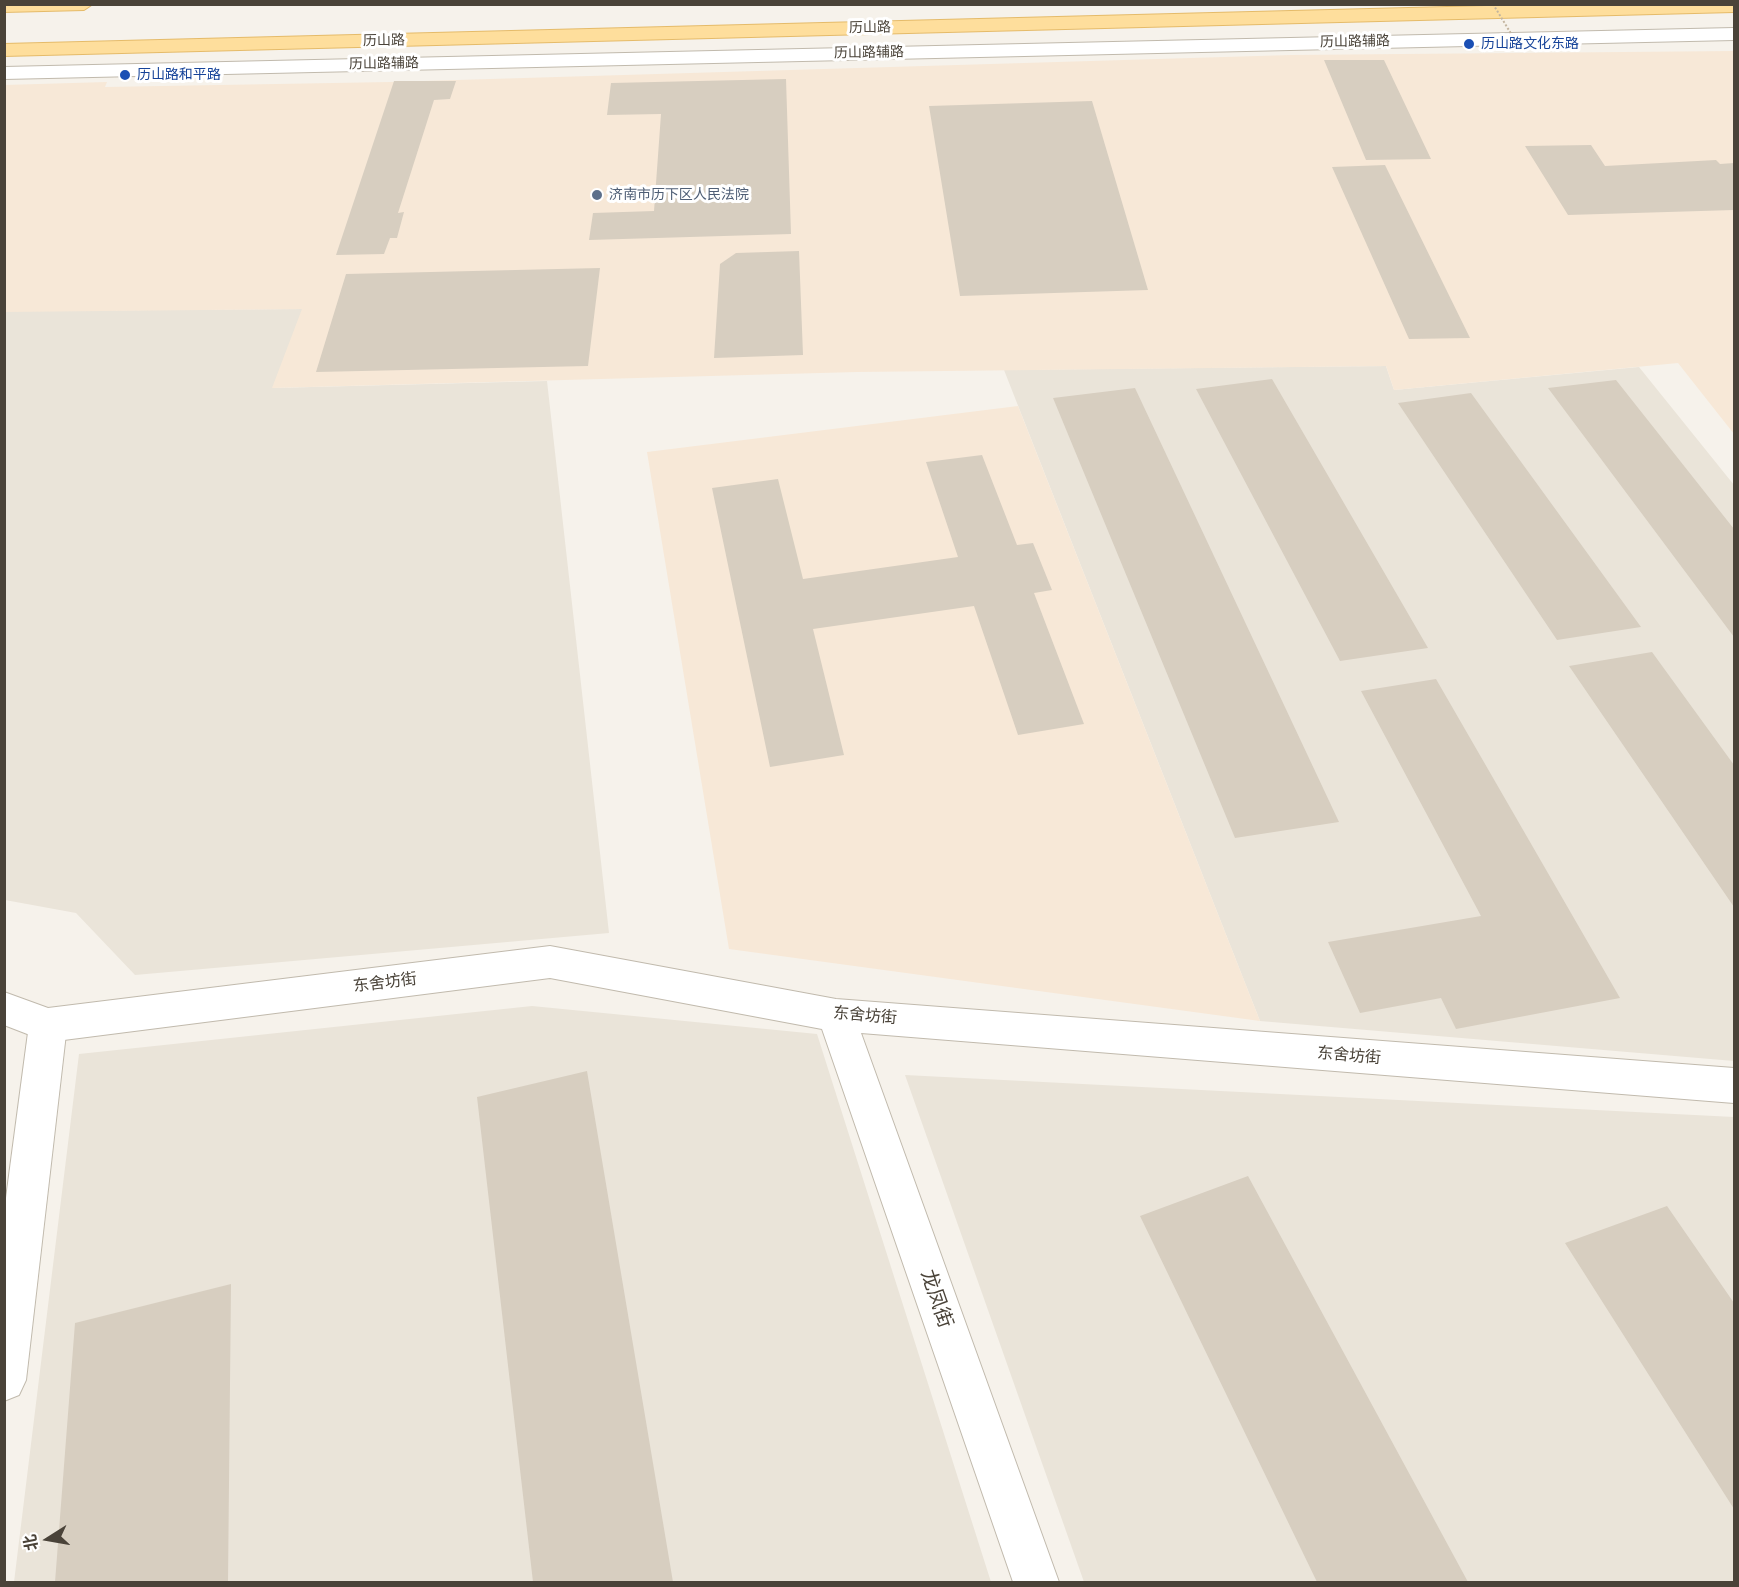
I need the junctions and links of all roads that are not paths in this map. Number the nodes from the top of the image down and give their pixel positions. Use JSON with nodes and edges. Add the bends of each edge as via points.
{"nodes":[{"id":1,"x":84,"y":4,"type":"edge"},
{"id":2,"x":4,"y":6,"type":"edge"},
{"id":3,"x":1734,"y":6,"type":"edge"},
{"id":4,"x":1734,"y":34,"type":"edge"},
{"id":5,"x":4,"y":50,"type":"edge"},
{"id":6,"x":4,"y":73,"type":"edge"},
{"id":7,"x":4,"y":1008,"type":"edge"},
{"id":8,"x":836,"y":1015,"type":"junction"},
{"id":9,"x":48,"y":1025,"type":"junction"},
{"id":10,"x":1734,"y":1086,"type":"edge"},
{"id":11,"x":4,"y":1380,"type":"edge"},
{"id":12,"x":1036,"y":1582,"type":"edge"}],
"edges":[{"from":1,"to":2,"type":"main road"},
{"from":3,"to":5,"type":"main road","name":"历山路"},
{"from":4,"to":6,"type":"street","name":"历山路辅路"},
{"from":7,"to":9,"type":"street","name":"东舍坊街"},
{"from":8,"to":9,"type":"street","name":"东舍坊街","via":[[550,962]]},
{"from":8,"to":10,"type":"street","name":"东舍坊街"},
{"from":8,"to":12,"type":"street","name":"龙凤街"},
{"from":9,"to":11,"type":"street"}]}
